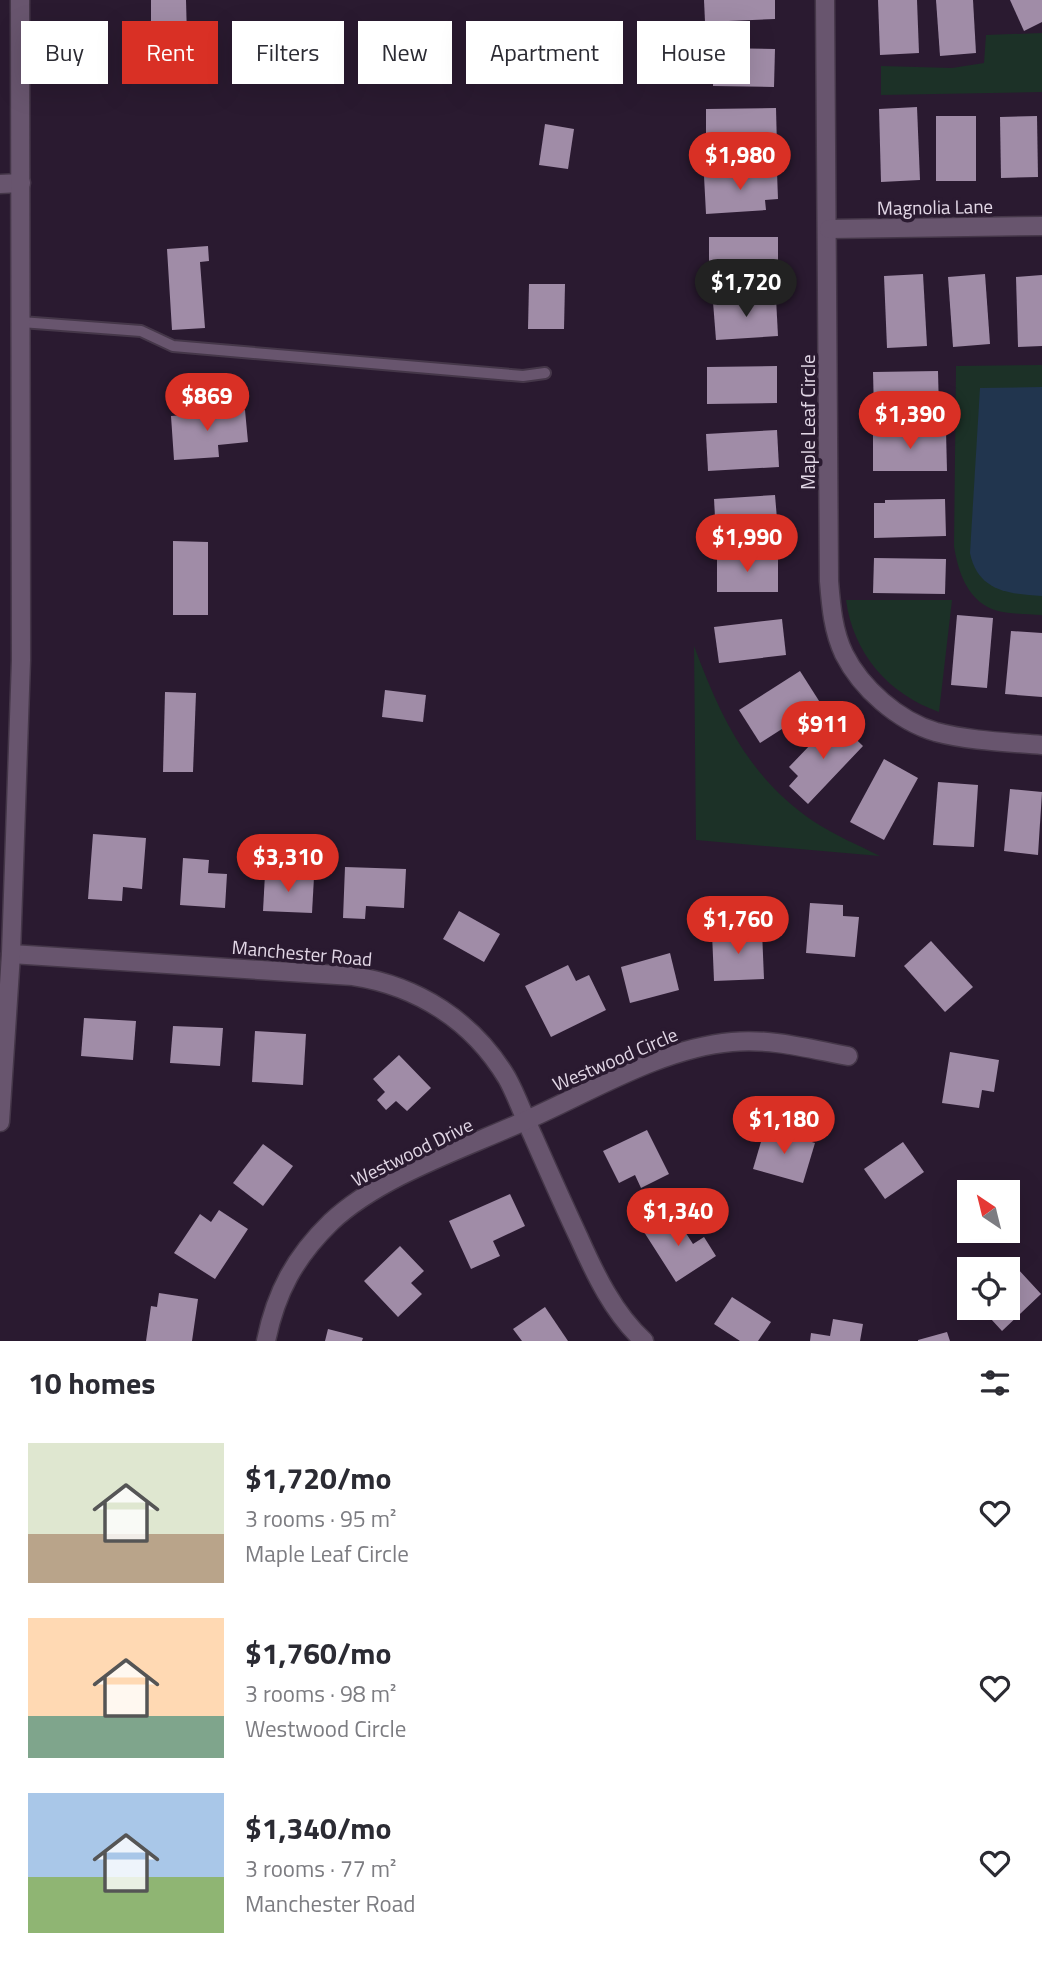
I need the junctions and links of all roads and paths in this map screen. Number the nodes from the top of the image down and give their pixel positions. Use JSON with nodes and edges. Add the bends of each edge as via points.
{"nodes":[{"id":1,"x":20,"y":0,"type":"edge"},
{"id":2,"x":825,"y":0,"type":"edge"},
{"id":3,"x":21,"y":183,"type":"junction"},
{"id":4,"x":0,"y":184,"type":"edge"},
{"id":5,"x":1042,"y":226,"type":"edge"},
{"id":6,"x":828,"y":229,"type":"junction"},
{"id":7,"x":21,"y":322,"type":"junction"},
{"id":8,"x":545,"y":373,"type":"dead end"},
{"id":9,"x":1042,"y":746,"type":"edge"},
{"id":10,"x":11,"y":954,"type":"junction"},
{"id":11,"x":848,"y":1056,"type":"dead end"},
{"id":12,"x":526,"y":1121,"type":"junction"},
{"id":13,"x":0,"y":1122,"type":"edge"},
{"id":14,"x":266,"y":1341,"type":"edge"},
{"id":15,"x":644,"y":1341,"type":"edge"}],
"edges":[{"from":1,"to":3,"type":"street"},
{"from":2,"to":6,"type":"street","name":"Maple Leaf Circle"},
{"from":3,"to":4,"type":"street"},
{"from":3,"to":7,"type":"street"},
{"from":5,"to":6,"type":"street","name":"Magnolia Lane"},
{"from":6,"to":9,"type":"street","name":"Maple Leaf Circle","via":[[829,581],[844,653],[881,701],[920,725],[959,736]]},
{"from":7,"to":8,"type":"lane","via":[[141,331],[173,346],[523,376]]},
{"from":7,"to":10,"type":"street","via":[[21,660]]},
{"from":10,"to":12,"type":"street","name":"Manchester Road","via":[[381,980],[424,999],[467,1027],[503,1071]]},
{"from":10,"to":13,"type":"street"},
{"from":11,"to":12,"type":"street","name":"Westwood Circle","via":[[761,1041],[704,1046],[646,1066]]},
{"from":12,"to":14,"type":"street","name":"Westwood Drive","via":[[385,1185],[332,1222],[290,1272],[276,1299]]},
{"from":12,"to":15,"type":"street","name":"Manchester Road","via":[[588,1259],[619,1312]]}]}
